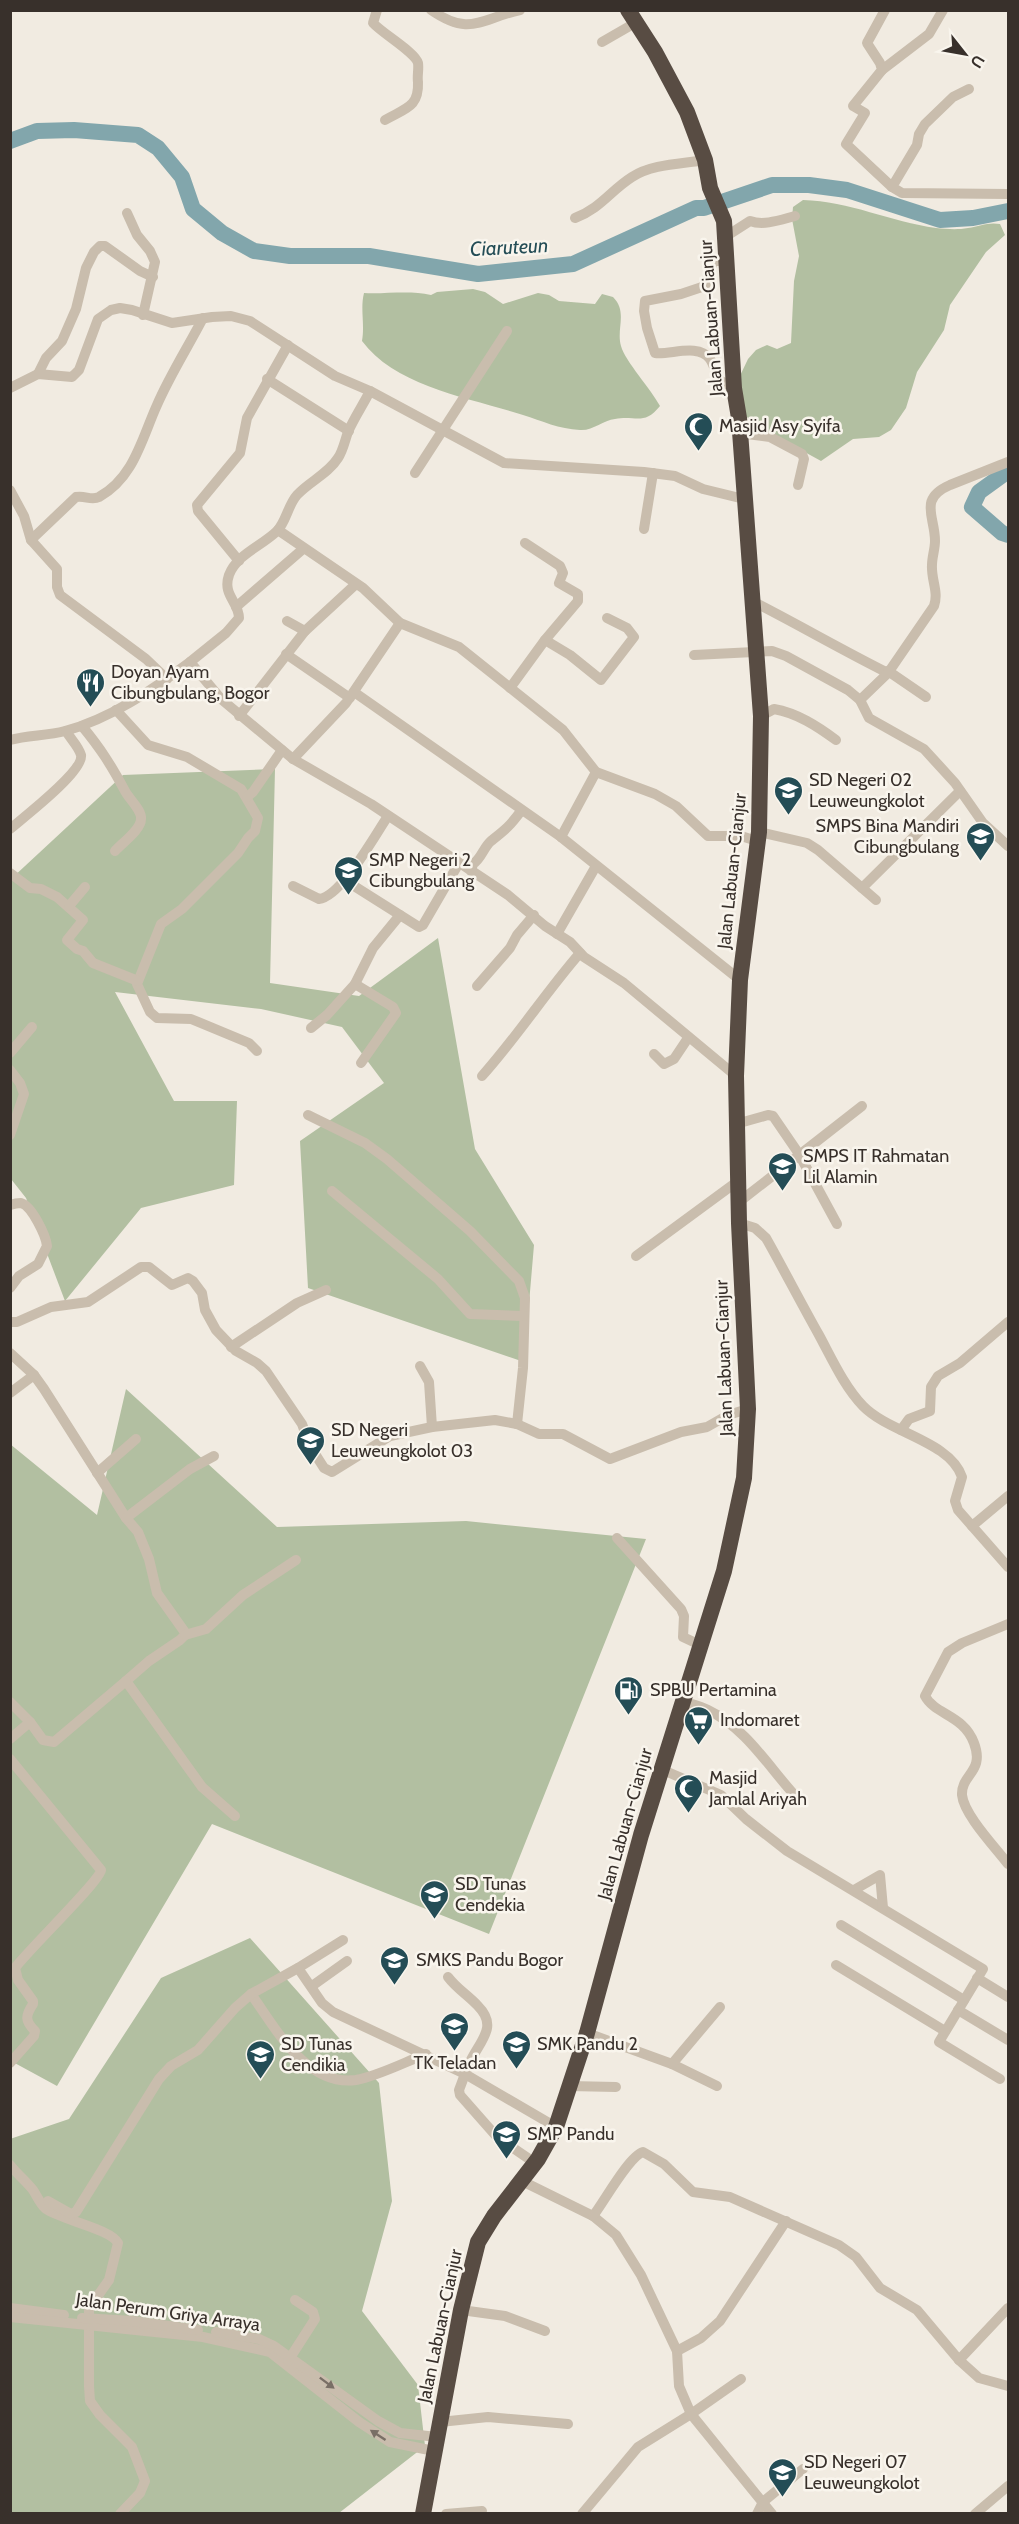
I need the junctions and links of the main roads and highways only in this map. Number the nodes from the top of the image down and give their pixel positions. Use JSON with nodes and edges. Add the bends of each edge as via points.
{"nodes":[{"id":1,"x":632,"y":17,"type":"edge"},
{"id":2,"x":423,"y":2514,"type":"edge"}],
"edges":[{"from":1,"to":2,"type":"highway","name":"Jalan Labuan-Cianjur","via":[[687,112],[724,229],[758,653],[758,837],[740,980],[736,1076],[748,1409],[744,1478],[718,1592],[641,1835],[587,2033],[556,2127],[478,2241],[461,2310]]}]}
